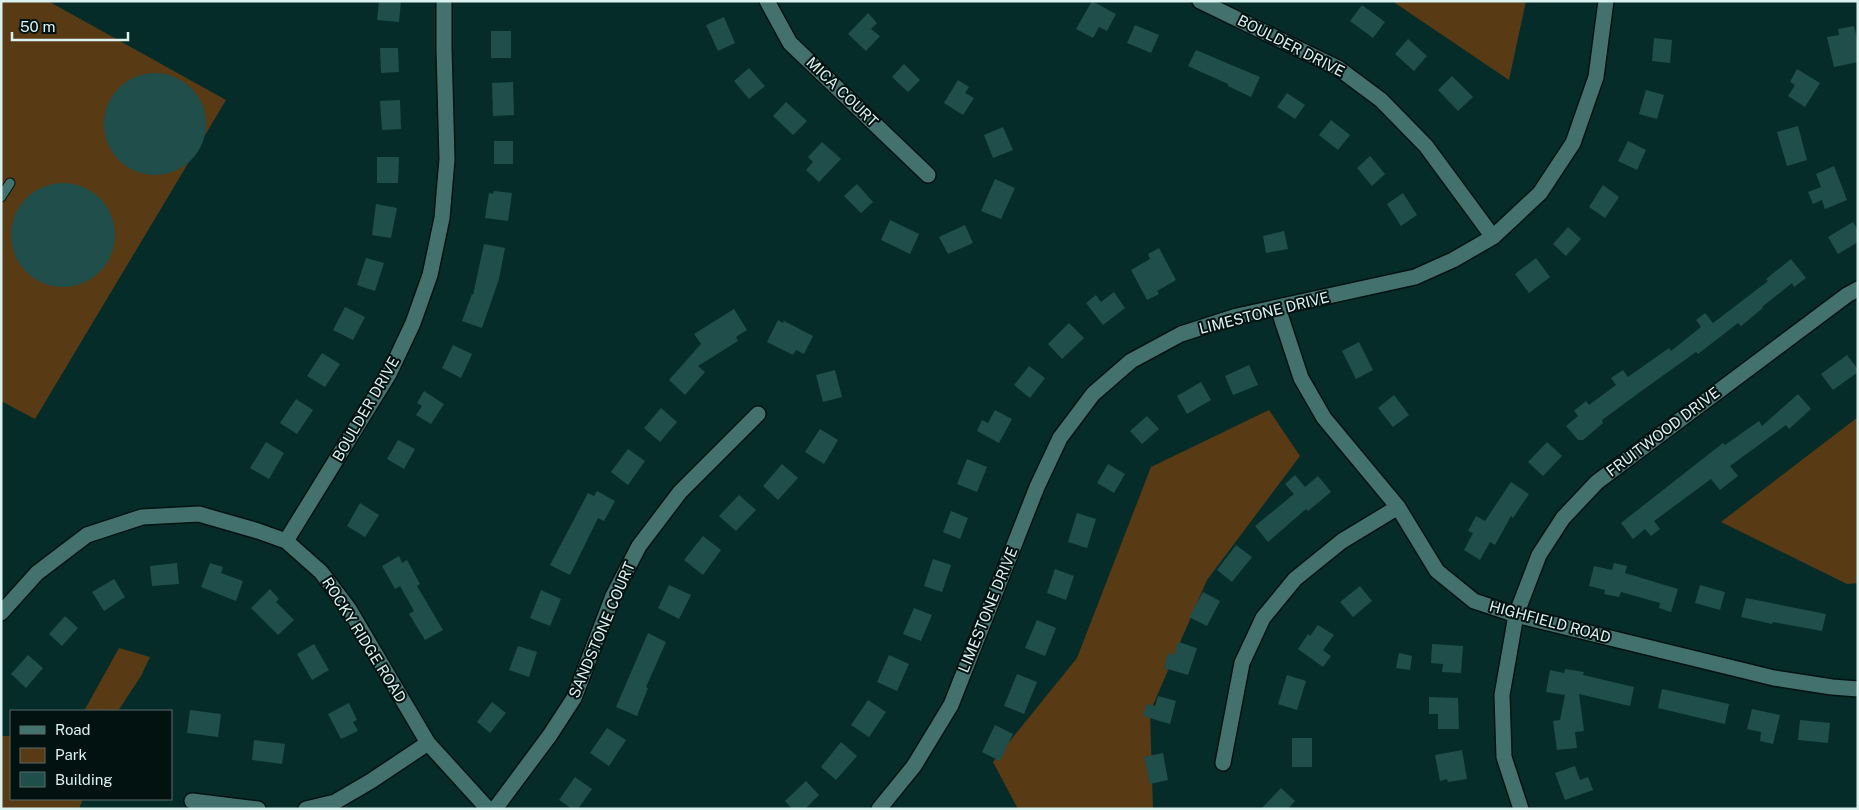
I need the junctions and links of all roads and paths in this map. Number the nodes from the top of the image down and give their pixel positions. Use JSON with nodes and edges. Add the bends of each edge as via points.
{"nodes":[{"id":1,"x":444,"y":1,"type":"edge"},
{"id":2,"x":767,"y":1,"type":"edge"},
{"id":3,"x":1200,"y":1,"type":"edge"},
{"id":4,"x":1606,"y":1,"type":"edge"},
{"id":5,"x":928,"y":175,"type":"dead end"},
{"id":6,"x":10,"y":184,"type":"dead end"},
{"id":7,"x":1,"y":197,"type":"edge"},
{"id":8,"x":1493,"y":237,"type":"junction"},
{"id":9,"x":1858,"y":289,"type":"edge"},
{"id":10,"x":1278,"y":308,"type":"junction"},
{"id":11,"x":758,"y":414,"type":"dead end"},
{"id":12,"x":1398,"y":507,"type":"junction"},
{"id":13,"x":286,"y":541,"type":"junction"},
{"id":14,"x":1,"y":613,"type":"edge"},
{"id":15,"x":1516,"y":616,"type":"junction"},
{"id":16,"x":1858,"y":688,"type":"edge"},
{"id":17,"x":428,"y":742,"type":"junction"},
{"id":18,"x":1223,"y":763,"type":"dead end"},
{"id":19,"x":192,"y":801,"type":"dead end"},
{"id":20,"x":258,"y":809,"type":"edge"},
{"id":21,"x":306,"y":809,"type":"edge"},
{"id":22,"x":488,"y":809,"type":"edge"},
{"id":23,"x":495,"y":809,"type":"edge"},
{"id":24,"x":879,"y":809,"type":"edge"},
{"id":25,"x":1521,"y":809,"type":"edge"}],
"edges":[{"from":1,"to":13,"type":"street","name":"BOULDER DRIVE","via":[[447,158],[442,218],[430,275],[413,323],[389,374]]},
{"from":2,"to":5,"type":"street","name":"MICA COURT","via":[[790,43]]},
{"from":3,"to":8,"type":"street","name":"BOULDER DRIVE","via":[[1338,68],[1381,100],[1426,146]]},
{"from":4,"to":8,"type":"street","name":"LIMESTONE DRIVE","via":[[1596,77],[1573,143],[1540,193]]},
{"from":6,"to":7,"type":"lane"},
{"from":8,"to":10,"type":"street","name":"LIMESTONE DRIVE","via":[[1415,277]]},
{"from":9,"to":15,"type":"street","name":"FRUITWOOD DRIVE","via":[[1596,482],[1563,518],[1539,555]]},
{"from":10,"to":12,"type":"street","name":"HIGHFIELD ROAD","via":[[1302,378],[1324,418]]},
{"from":10,"to":24,"type":"street","name":"LIMESTONE DRIVE","via":[[1237,316],[1181,334],[1131,361],[1093,394],[1060,438],[1037,487],[951,705],[914,766]]},
{"from":11,"to":23,"type":"street","name":"SANDSTONE COURT","via":[[680,492],[639,546],[613,596],[574,698]]},
{"from":12,"to":15,"type":"street","name":"HIGHFIELD ROAD","via":[[1437,571],[1474,601]]},
{"from":12,"to":18,"type":"street","via":[[1342,541],[1295,580],[1263,618],[1242,663]]},
{"from":13,"to":14,"type":"street","name":"ROCKY RIDGE ROAD","via":[[199,514],[142,517],[87,535],[37,573]]},
{"from":13,"to":17,"type":"street","name":"ROCKY RIDGE ROAD","via":[[321,572],[349,609]]},
{"from":15,"to":16,"type":"street","name":"HIGHFIELD ROAD","via":[[1774,678]]},
{"from":15,"to":25,"type":"street","name":"FRUITWOOD DRIVE","via":[[1502,695],[1504,757]]},
{"from":17,"to":21,"type":"street","via":[[335,802]]},
{"from":17,"to":22,"type":"street","name":"ROCKY RIDGE ROAD"},
{"from":19,"to":20,"type":"street"}]}
